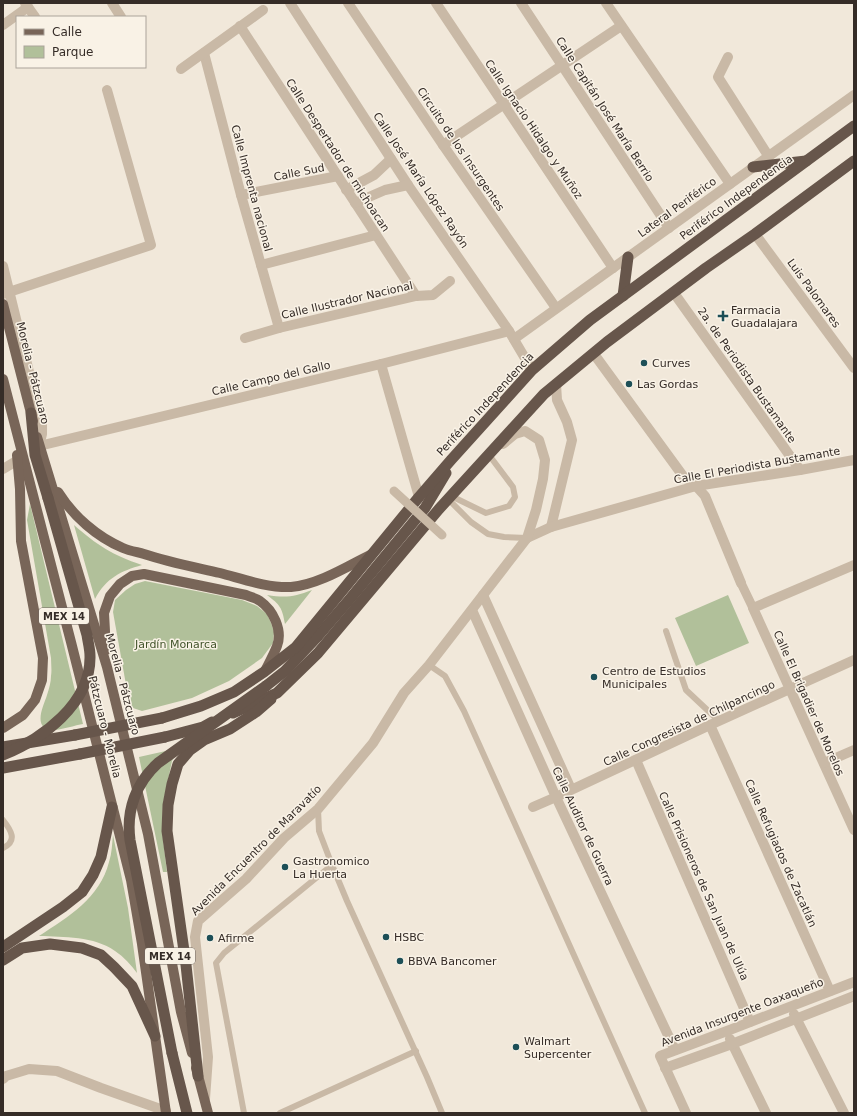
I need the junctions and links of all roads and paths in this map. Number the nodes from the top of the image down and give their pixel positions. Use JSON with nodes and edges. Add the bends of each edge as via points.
{"nodes":[{"id":1,"x":290,"y":3,"type":"edge"},
{"id":2,"x":348,"y":3,"type":"edge"},
{"id":3,"x":436,"y":3,"type":"edge"},
{"id":4,"x":521,"y":3,"type":"edge"},
{"id":5,"x":606,"y":3,"type":"edge"},
{"id":6,"x":115,"y":4,"type":"edge"},
{"id":7,"x":27,"y":5,"type":"edge"},
{"id":8,"x":263,"y":10,"type":"dead end"},
{"id":9,"x":34,"y":16,"type":"edge"},
{"id":10,"x":121,"y":16,"type":"edge"},
{"id":11,"x":3,"y":25,"type":"edge"},
{"id":12,"x":240,"y":26,"type":"junction"},
{"id":13,"x":621,"y":26,"type":"junction"},
{"id":14,"x":204,"y":53,"type":"junction"},
{"id":15,"x":728,"y":57,"type":"dead end"},
{"id":16,"x":562,"y":65,"type":"junction"},
{"id":17,"x":181,"y":69,"type":"dead end"},
{"id":18,"x":107,"y":90,"type":"dead end"},
{"id":19,"x":854,"y":95,"type":"edge"},
{"id":20,"x":504,"y":105,"type":"junction"},
{"id":21,"x":854,"y":126,"type":"edge"},
{"id":22,"x":443,"y":146,"type":"junction"},
{"id":23,"x":769,"y":157,"type":"junction"},
{"id":24,"x":391,"y":158,"type":"junction"},
{"id":25,"x":806,"y":161,"type":"junction"},
{"id":26,"x":854,"y":161,"type":"edge"},
{"id":27,"x":753,"y":167,"type":"junction"},
{"id":28,"x":374,"y":175,"type":"junction"},
{"id":29,"x":338,"y":176,"type":"junction"},
{"id":30,"x":730,"y":184,"type":"junction"},
{"id":31,"x":408,"y":185,"type":"junction"},
{"id":32,"x":346,"y":190,"type":"junction"},
{"id":33,"x":385,"y":190,"type":"junction"},
{"id":34,"x":241,"y":194,"type":"junction"},
{"id":35,"x":355,"y":203,"type":"junction"},
{"id":36,"x":669,"y":228,"type":"junction"},
{"id":37,"x":756,"y":234,"type":"junction"},
{"id":38,"x":376,"y":235,"type":"junction"},
{"id":39,"x":628,"y":257,"type":"junction"},
{"id":40,"x":261,"y":264,"type":"junction"},
{"id":41,"x":3,"y":266,"type":"edge"},
{"id":42,"x":613,"y":268,"type":"junction"},
{"id":43,"x":450,"y":281,"type":"dead end"},
{"id":44,"x":6,"y":293,"type":"edge"},
{"id":45,"x":674,"y":293,"type":"junction"},
{"id":46,"x":416,"y":296,"type":"junction"},
{"id":47,"x":623,"y":296,"type":"junction"},
{"id":48,"x":3,"y":304,"type":"edge"},
{"id":49,"x":556,"y":308,"type":"junction"},
{"id":50,"x":279,"y":328,"type":"junction"},
{"id":51,"x":511,"y":335,"type":"junction"},
{"id":52,"x":245,"y":338,"type":"dead end"},
{"id":53,"x":594,"y":354,"type":"junction"},
{"id":54,"x":381,"y":364,"type":"junction"},
{"id":55,"x":853,"y":364,"type":"edge"},
{"id":56,"x":532,"y":370,"type":"junction"},
{"id":57,"x":3,"y":379,"type":"edge"},
{"id":58,"x":556,"y":384,"type":"junction"},
{"id":59,"x":5,"y":390,"type":"edge"},
{"id":60,"x":31,"y":413,"type":"junction"},
{"id":61,"x":15,"y":426,"type":"junction"},
{"id":62,"x":39,"y":446,"type":"junction"},
{"id":63,"x":489,"y":455,"type":"junction"},
{"id":64,"x":18,"y":460,"type":"junction"},
{"id":65,"x":451,"y":460,"type":"junction"},
{"id":66,"x":854,"y":460,"type":"edge"},
{"id":67,"x":3,"y":469,"type":"edge"},
{"id":68,"x":800,"y":470,"type":"junction"},
{"id":69,"x":50,"y":479,"type":"junction"},
{"id":70,"x":696,"y":486,"type":"junction"},
{"id":71,"x":394,"y":491,"type":"dead end"},
{"id":72,"x":419,"y":497,"type":"junction"},
{"id":73,"x":450,"y":498,"type":"junction"},
{"id":74,"x":551,"y":527,"type":"junction"},
{"id":75,"x":442,"y":535,"type":"dead end"},
{"id":76,"x":527,"y":538,"type":"junction"},
{"id":77,"x":372,"y":554,"type":"junction"},
{"id":78,"x":854,"y":565,"type":"edge"},
{"id":79,"x":741,"y":583,"type":"joint"},
{"id":80,"x":483,"y":595,"type":"junction"},
{"id":81,"x":753,"y":608,"type":"junction"},
{"id":82,"x":472,"y":610,"type":"junction"},
{"id":83,"x":666,"y":631,"type":"dead end"},
{"id":84,"x":854,"y":660,"type":"edge"},
{"id":85,"x":429,"y":665,"type":"junction"},
{"id":86,"x":107,"y":668,"type":"junction"},
{"id":87,"x":264,"y":672,"type":"junction"},
{"id":88,"x":790,"y":690,"type":"junction"},
{"id":89,"x":277,"y":693,"type":"junction"},
{"id":90,"x":714,"y":723,"type":"junction"},
{"id":91,"x":3,"y":728,"type":"edge"},
{"id":92,"x":3,"y":747,"type":"edge"},
{"id":93,"x":854,"y":750,"type":"edge"},
{"id":94,"x":3,"y":755,"type":"edge"},
{"id":95,"x":636,"y":760,"type":"junction"},
{"id":96,"x":824,"y":763,"type":"junction"},
{"id":97,"x":3,"y":768,"type":"edge"},
{"id":98,"x":571,"y":789,"type":"junction"},
{"id":99,"x":556,"y":797,"type":"junction"},
{"id":100,"x":533,"y":806,"type":"dead end"},
{"id":101,"x":112,"y":807,"type":"junction"},
{"id":102,"x":318,"y":809,"type":"junction"},
{"id":103,"x":3,"y":820,"type":"edge"},
{"id":104,"x":854,"y":830,"type":"edge"},
{"id":105,"x":3,"y":848,"type":"edge"},
{"id":106,"x":332,"y":865,"type":"junction"},
{"id":107,"x":3,"y":946,"type":"edge"},
{"id":108,"x":3,"y":960,"type":"edge"},
{"id":109,"x":854,"y":982,"type":"edge"},
{"id":110,"x":830,"y":991,"type":"junction"},
{"id":111,"x":854,"y":996,"type":"edge"},
{"id":112,"x":790,"y":1007,"type":"junction"},
{"id":113,"x":796,"y":1019,"type":"junction"},
{"id":114,"x":750,"y":1022,"type":"junction"},
{"id":115,"x":727,"y":1031,"type":"junction"},
{"id":116,"x":155,"y":1036,"type":"junction"},
{"id":117,"x":732,"y":1044,"type":"junction"},
{"id":118,"x":675,"y":1050,"type":"junction"},
{"id":119,"x":416,"y":1051,"type":"junction"},
{"id":120,"x":665,"y":1068,"type":"junction"},
{"id":121,"x":198,"y":1076,"type":"junction"},
{"id":122,"x":3,"y":1079,"type":"edge"},
{"id":123,"x":205,"y":1102,"type":"junction"},
{"id":124,"x":166,"y":1112,"type":"edge"},
{"id":125,"x":187,"y":1113,"type":"edge"},
{"id":126,"x":208,"y":1113,"type":"edge"},
{"id":127,"x":244,"y":1113,"type":"edge"},
{"id":128,"x":280,"y":1113,"type":"edge"},
{"id":129,"x":442,"y":1113,"type":"edge"},
{"id":130,"x":645,"y":1113,"type":"edge"},
{"id":131,"x":686,"y":1113,"type":"edge"},
{"id":132,"x":766,"y":1113,"type":"edge"},
{"id":133,"x":844,"y":1113,"type":"edge"}],
"edges":[{"from":1,"to":24,"type":"street","name":"Calle José María López Rayón"},
{"from":2,"to":22,"type":"street","name":"Circuito de los Insurgentes"},
{"from":3,"to":20,"type":"street","name":"Calle Ignacio Hidalgo y Muñoz"},
{"from":4,"to":16,"type":"street","name":"Calle Capitán José María Berrio"},
{"from":5,"to":13,"type":"street"},
{"from":6,"to":10,"type":"street"},
{"from":7,"to":9,"type":"street"},
{"from":7,"to":11,"type":"street"},
{"from":8,"to":12,"type":"street"},
{"from":12,"to":14,"type":"street"},
{"from":12,"to":29,"type":"street","name":"Calle Despertador de michoacan"},
{"from":13,"to":16,"type":"street"},
{"from":13,"to":30,"type":"street"},
{"from":14,"to":17,"type":"street"},
{"from":14,"to":34,"type":"street","name":"Calle Imprenta nacional"},
{"from":15,"to":23,"type":"street","via":[[718,78]]},
{"from":16,"to":20,"type":"street"},
{"from":16,"to":36,"type":"street","name":"Calle Capitán José María Berrio"},
{"from":18,"to":44,"type":"street","via":[[151,245]]},
{"from":19,"to":23,"type":"street","name":"Lateral Periférico"},
{"from":20,"to":22,"type":"street"},
{"from":20,"to":42,"type":"street","name":"Calle Ignacio Hidalgo y Muñoz"},
{"from":21,"to":25,"type":"highway","name":"Periférico Independencia"},
{"from":22,"to":49,"type":"street","name":"Circuito de los Insurgentes"},
{"from":23,"to":27,"type":"street","name":"Lateral Periférico"},
{"from":24,"to":28,"type":"street"},
{"from":24,"to":31,"type":"street","name":"Calle José María López Rayón"},
{"from":25,"to":27,"type":"highway"},
{"from":25,"to":47,"type":"highway","name":"Periférico Independencia"},
{"from":26,"to":37,"type":"highway"},
{"from":27,"to":30,"type":"street","name":"Lateral Periférico"},
{"from":28,"to":32,"type":"street"},
{"from":28,"to":33,"type":"street"},
{"from":29,"to":32,"type":"street","name":"Calle Despertador de michoacan"},
{"from":29,"to":34,"type":"street","name":"Calle Sud"},
{"from":30,"to":36,"type":"street","name":"Lateral Periférico"},
{"from":31,"to":33,"type":"street"},
{"from":31,"to":51,"type":"street","name":"Calle José María López Rayón"},
{"from":32,"to":35,"type":"street","name":"Calle Despertador de michoacan"},
{"from":33,"to":35,"type":"street"},
{"from":34,"to":40,"type":"street","name":"Calle Imprenta nacional"},
{"from":35,"to":38,"type":"street","name":"Calle Despertador de michoacan"},
{"from":36,"to":39,"type":"street","name":"Lateral Periférico"},
{"from":37,"to":45,"type":"highway"},
{"from":37,"to":55,"type":"street","name":"Luis Palomares"},
{"from":38,"to":40,"type":"street"},
{"from":38,"to":46,"type":"street","name":"Calle Despertador de michoacan"},
{"from":39,"to":42,"type":"street","name":"Lateral Periférico"},
{"from":39,"to":47,"type":"highway"},
{"from":40,"to":50,"type":"street","name":"Calle Imprenta nacional"},
{"from":41,"to":44,"type":"street"},
{"from":42,"to":49,"type":"street","name":"Lateral Periférico"},
{"from":43,"to":46,"type":"street","name":"Calle Ilustrador Nacional","via":[[433,295]]},
{"from":44,"to":62,"type":"street","via":[[42,425]]},
{"from":45,"to":53,"type":"highway"},
{"from":45,"to":68,"type":"street","name":"2a. de Periodista Bustamante"},
{"from":46,"to":50,"type":"street","name":"Calle Ilustrador Nacional"},
{"from":47,"to":56,"type":"highway","name":"Periférico Independencia","via":[[590,320]]},
{"from":48,"to":60,"type":"main road","name":"Morelia - Pátzcuaro"},
{"from":49,"to":51,"type":"street","name":"Lateral Periférico"},
{"from":50,"to":52,"type":"street","name":"Calle Ilustrador Nacional"},
{"from":51,"to":54,"type":"street","name":"Calle Campo del Gallo"},
{"from":51,"to":56,"type":"street","name":"Calle José María López Rayón"},
{"from":53,"to":58,"type":"highway"},
{"from":53,"to":70,"type":"street","via":[[683,476]]},
{"from":54,"to":62,"type":"street","name":"Calle Campo del Gallo"},
{"from":54,"to":72,"type":"street"},
{"from":56,"to":65,"type":"highway","name":"Periférico Independencia"},
{"from":57,"to":59,"type":"main road","name":"Pátzcuaro - Morelia","number":"MEX 14"},
{"from":58,"to":63,"type":"highway"},
{"from":58,"to":74,"type":"street","via":[[557,400],[572,440]]},
{"from":59,"to":61,"type":"main road","name":"Pátzcuaro - Morelia","number":"MEX 14"},
{"from":60,"to":62,"type":"main road","name":"Morelia - Pátzcuaro"},
{"from":60,"to":94,"type":"highway","bridge":true,"via":[[35,455],[87,635],[90,665],[82,690],[68,711],[40,735]]},
{"from":61,"to":64,"type":"main road"},
{"from":61,"to":101,"type":"main road","name":"Pátzcuaro - Morelia","number":"MEX 14"},
{"from":62,"to":69,"type":"main road","name":"Morelia - Pátzcuaro","number":"MEX 14"},
{"from":63,"to":73,"type":"highway"},
{"from":63,"to":73,"type":"lane","via":[[513,487],[515,496],[509,506],[486,513]]},
{"from":63,"to":76,"type":"street","via":[[515,434],[525,432],[540,440],[545,460],[543,479]]},
{"from":64,"to":67,"type":"street"},
{"from":64,"to":91,"type":"main road","via":[[21,541],[43,658],[42,680],[36,700],[23,715]]},
{"from":65,"to":72,"type":"highway","name":"Periférico Independencia"},
{"from":65,"to":125,"type":"highway","bridge":true,"via":[[425,508],[318,636],[285,671],[154,767],[139,786],[131,805],[130,840],[172,1053]]},
{"from":66,"to":68,"type":"street","name":"Calle El Periodista Bustamante"},
{"from":68,"to":70,"type":"street","name":"Calle El Periodista Bustamante"},
{"from":69,"to":77,"type":"main road","via":[[64,502],[99,535],[123,548],[157,559],[270,585],[292,587],[339,572]]},
{"from":69,"to":86,"type":"main road","name":"Morelia - Pátzcuaro","number":"MEX 14"},
{"from":70,"to":74,"type":"street","name":"Calle El Periodista Bustamante"},
{"from":70,"to":79,"type":"street","via":[[705,496]]},
{"from":71,"to":75,"type":"street","bridge":true},
{"from":72,"to":77,"type":"highway","name":"Periférico Independencia"},
{"from":73,"to":76,"type":"lane","via":[[467,519],[488,534]]},
{"from":73,"to":89,"type":"highway","via":[[318,653]]},
{"from":74,"to":76,"type":"street","name":"Calle El Periodista Bustamante"},
{"from":76,"to":80,"type":"street","name":"Avenida Encuentro de Maravatío"},
{"from":77,"to":87,"type":"highway","name":"Periférico Independencia","via":[[296,647]]},
{"from":78,"to":81,"type":"street"},
{"from":79,"to":81,"type":"street"},
{"from":80,"to":82,"type":"street","name":"Avenida Encuentro de Maravatío"},
{"from":80,"to":98,"type":"street","name":"Calle Auditor de Guerra"},
{"from":81,"to":88,"type":"street","name":"Calle El Brigadier de Morelos"},
{"from":82,"to":85,"type":"street","name":"Avenida Encuentro de Maravatío"},
{"from":82,"to":99,"type":"street","name":"Calle Auditor de Guerra"},
{"from":83,"to":90,"type":"lane","via":[[686,690]]},
{"from":84,"to":88,"type":"street","name":"Calle Congresista de Chilpancingo"},
{"from":85,"to":102,"type":"street","name":"Avenida Encuentro de Maravatío","via":[[404,693],[373,743]]},
{"from":85,"to":130,"type":"lane","via":[[444,676],[464,711]]},
{"from":86,"to":87,"type":"main road","via":[[104,613],[110,596],[120,584],[132,576],[144,574],[246,595],[260,601],[271,611],[279,632],[278,645]]},
{"from":86,"to":121,"type":"main road","name":"Morelia - Pátzcuaro","number":"MEX 14","via":[[148,834],[181,1012]]},
{"from":87,"to":92,"type":"highway","name":"Periférico Independencia","bridge":true,"via":[[234,692],[162,718]]},
{"from":88,"to":90,"type":"street","name":"Calle Congresista de Chilpancingo"},
{"from":88,"to":96,"type":"street","name":"Calle El Brigadier de Morelos"},
{"from":89,"to":97,"type":"highway","bridge":true,"via":[[203,726],[165,737]]},
{"from":89,"to":121,"type":"highway","via":[[256,712],[190,750],[178,764],[172,784],[167,831],[186,965]]},
{"from":90,"to":95,"type":"street","name":"Calle Congresista de Chilpancingo"},
{"from":90,"to":110,"type":"street","name":"Calle Refugiados de Zacatlán"},
{"from":93,"to":96,"type":"street"},
{"from":95,"to":98,"type":"street","name":"Calle Congresista de Chilpancingo"},
{"from":95,"to":114,"type":"street","name":"Calle Prisioneros de San Juan de Ulúa"},
{"from":96,"to":104,"type":"street","name":"Calle El Brigadier de Morelos"},
{"from":98,"to":99,"type":"street","name":"Calle Congresista de Chilpancingo"},
{"from":99,"to":100,"type":"street","name":"Calle Congresista de Chilpancingo"},
{"from":99,"to":118,"type":"street","name":"Calle Auditor de Guerra"},
{"from":101,"to":107,"type":"highway","via":[[101,857],[82,892]]},
{"from":101,"to":116,"type":"main road","name":"Pátzcuaro - Morelia","number":"MEX 14","via":[[131,880]]},
{"from":102,"to":106,"type":"lane","via":[[319,831]]},
{"from":102,"to":123,"type":"street","name":"Avenida Encuentro de Maravatío","via":[[284,838],[246,879],[198,921],[195,936],[208,1057]]},
{"from":103,"to":105,"type":"lane","via":[[11,832],[12,839],[9,845]]},
{"from":106,"to":119,"type":"lane"},
{"from":106,"to":127,"type":"lane","via":[[224,953],[216,963]]},
{"from":108,"to":116,"type":"highway","via":[[22,948],[50,944],[82,948],[101,955],[132,986]]},
{"from":109,"to":110,"type":"street","name":"Avenida Insurgente Oaxaqueño"},
{"from":110,"to":112,"type":"street","name":"Avenida Insurgente Oaxaqueño"},
{"from":111,"to":113,"type":"street"},
{"from":112,"to":113,"type":"street"},
{"from":112,"to":114,"type":"street","name":"Avenida Insurgente Oaxaqueño"},
{"from":113,"to":117,"type":"street"},
{"from":113,"to":133,"type":"street"},
{"from":114,"to":115,"type":"street","name":"Avenida Insurgente Oaxaqueño"},
{"from":115,"to":117,"type":"street"},
{"from":115,"to":118,"type":"street","name":"Avenida Insurgente Oaxaqueño"},
{"from":116,"to":124,"type":"main road","name":"Pátzcuaro - Morelia","number":"MEX 14"},
{"from":117,"to":120,"type":"street"},
{"from":117,"to":132,"type":"street"},
{"from":118,"to":120,"type":"street","name":"Avenida Insurgente Oaxaqueño","via":[[660,1056]]},
{"from":119,"to":128,"type":"lane"},
{"from":119,"to":129,"type":"lane"},
{"from":120,"to":131,"type":"street"},
{"from":121,"to":123,"type":"main road","number":"MEX 14"},
{"from":122,"to":124,"type":"street","via":[[29,1069],[57,1071]]},
{"from":123,"to":126,"type":"main road","number":"MEX 14"}]}
